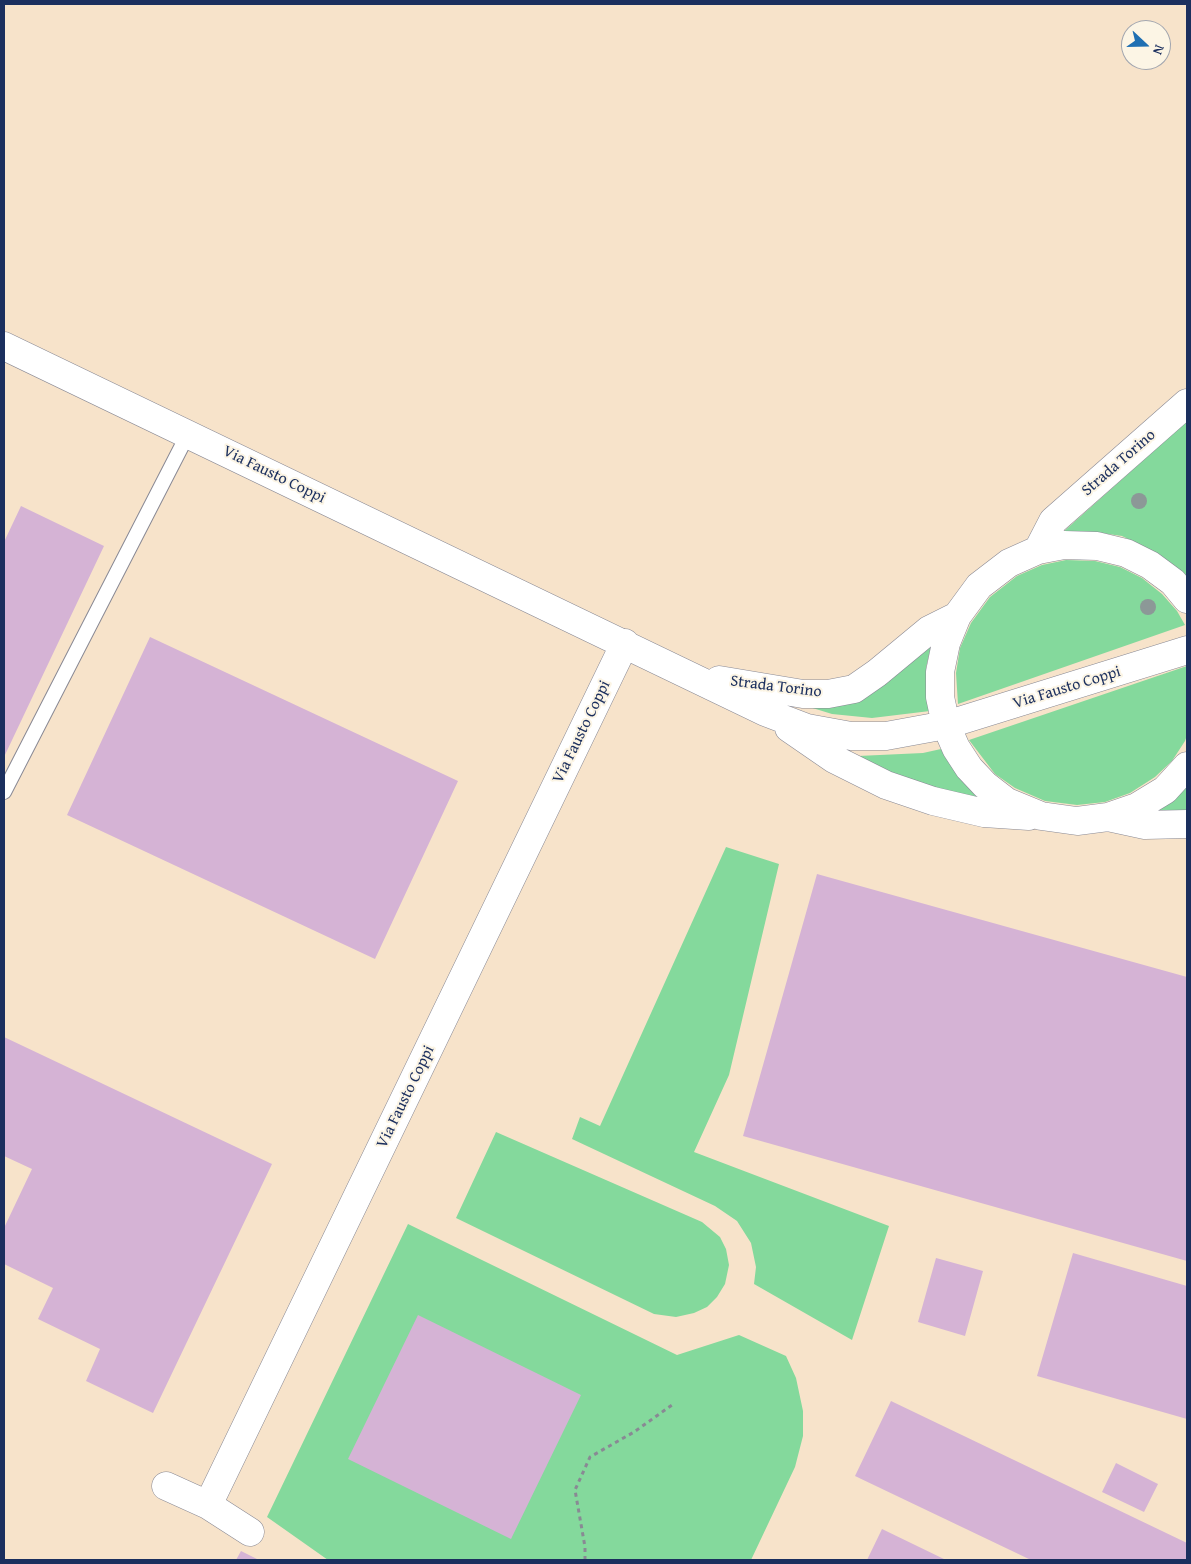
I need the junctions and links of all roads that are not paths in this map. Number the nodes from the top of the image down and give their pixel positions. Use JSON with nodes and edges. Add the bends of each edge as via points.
{"nodes":[{"id":1,"x":4,"y":346,"type":"edge"},
{"id":2,"x":1187,"y":403,"type":"edge"},
{"id":3,"x":188,"y":434,"type":"junction"},
{"id":4,"x":1038,"y":550,"type":"junction"},
{"id":5,"x":1187,"y":599,"type":"edge"},
{"id":6,"x":957,"y":616,"type":"junction"},
{"id":7,"x":625,"y":643,"type":"junction"},
{"id":8,"x":1187,"y":650,"type":"edge"},
{"id":9,"x":690,"y":675,"type":"junction"},
{"id":10,"x":765,"y":712,"type":"junction"},
{"id":11,"x":946,"y":725,"type":"junction"},
{"id":12,"x":1187,"y":766,"type":"edge"},
{"id":13,"x":4,"y":792,"type":"edge"},
{"id":14,"x":1041,"y":816,"type":"junction"},
{"id":15,"x":1108,"y":818,"type":"junction"},
{"id":16,"x":1187,"y":824,"type":"edge"},
{"id":17,"x":166,"y":1486,"type":"dead end"},
{"id":18,"x":208,"y":1505,"type":"junction"},
{"id":19,"x":250,"y":1532,"type":"dead end"}],
"edges":[{"from":1,"to":3,"type":"street","name":"Via Fausto Coppi"},
{"from":2,"to":4,"type":"street","name":"Strada Torino","via":[[1053,521]]},
{"from":3,"to":7,"type":"street","name":"Via Fausto Coppi"},
{"from":3,"to":13,"type":"lane"},
{"from":4,"to":5,"type":"street","name":"Via Fausto Coppi","via":[[1064,545],[1097,546],[1126,553],[1173,582]]},
{"from":4,"to":6,"type":"street","name":"Via Fausto Coppi","via":[[1009,563],[979,586]]},
{"from":6,"to":9,"type":"street","name":"Strada Torino","via":[[929,630],[854,689],[803,694]]},
{"from":6,"to":11,"type":"street","name":"Via Fausto Coppi","via":[[946,643],[940,672],[940,697]]},
{"from":7,"to":9,"type":"street","name":"Via Fausto Coppi"},
{"from":7,"to":18,"type":"street","name":"Via Fausto Coppi"},
{"from":8,"to":11,"type":"street","name":"Via Fausto Coppi"},
{"from":9,"to":10,"type":"street","name":"Via Fausto Coppi"},
{"from":10,"to":11,"type":"street","name":"Via Fausto Coppi","via":[[807,728],[851,736],[886,736]]},
{"from":10,"to":14,"type":"street","name":"Via Fausto Coppi","via":[[834,759],[886,785],[984,813]]},
{"from":11,"to":14,"type":"street","name":"Via Fausto Coppi","via":[[956,748],[985,785],[1007,802]]},
{"from":12,"to":15,"type":"street","name":"Via Fausto Coppi","via":[[1165,790],[1137,807]]},
{"from":14,"to":15,"type":"street","name":"Via Fausto Coppi","via":[[1077,821]]},
{"from":15,"to":16,"type":"street","name":"Via Fausto Coppi","via":[[1145,825]]},
{"from":17,"to":18,"type":"street"},
{"from":18,"to":19,"type":"street"}]}
